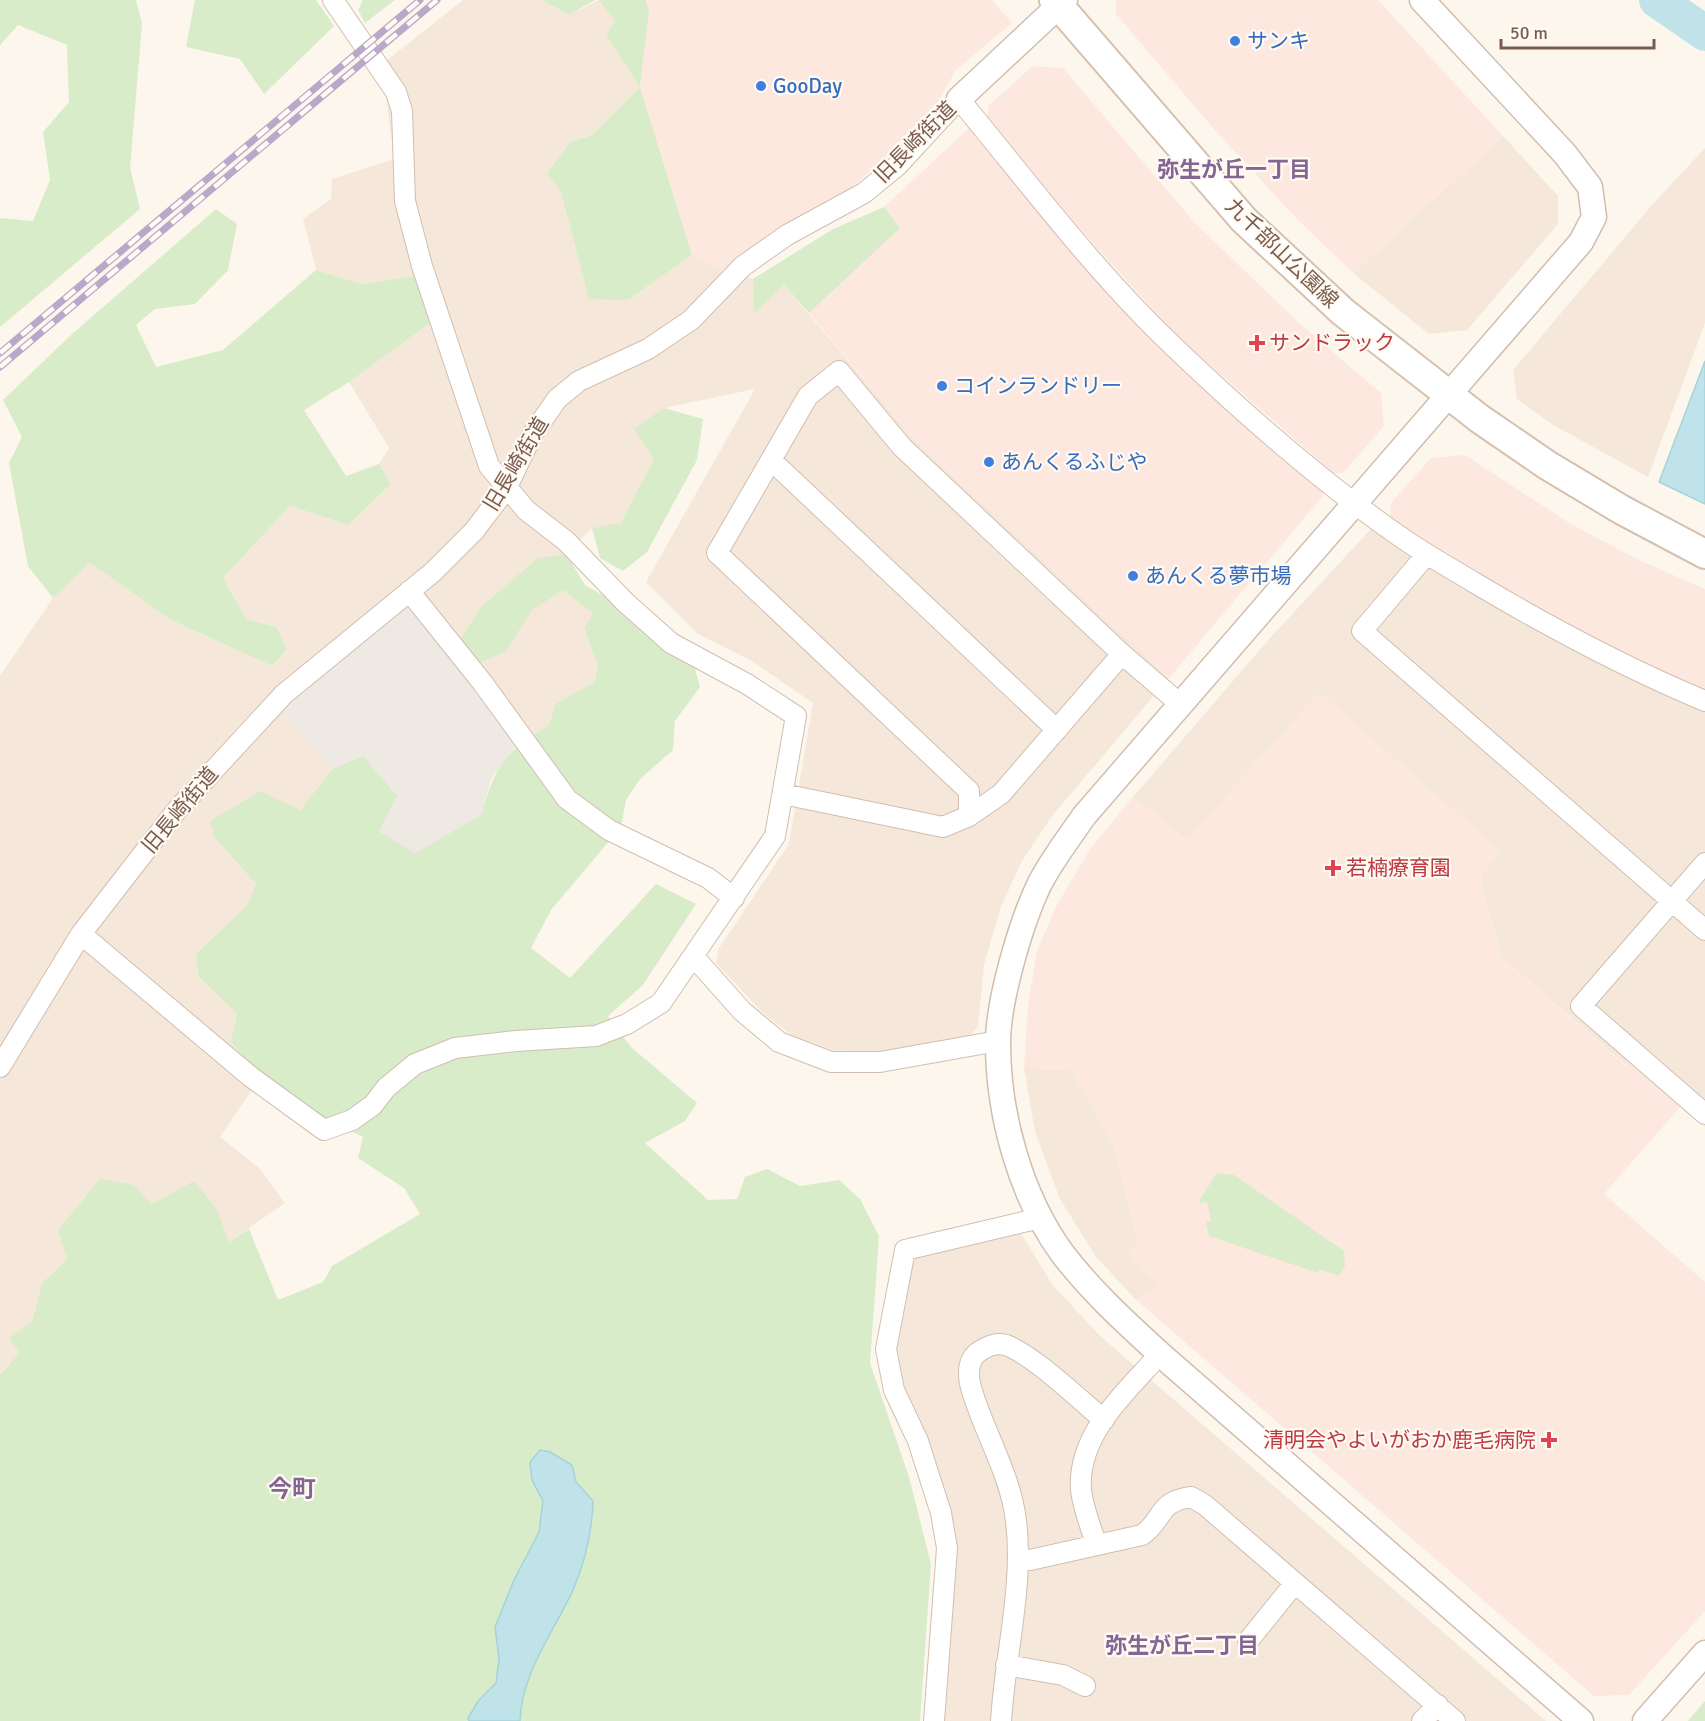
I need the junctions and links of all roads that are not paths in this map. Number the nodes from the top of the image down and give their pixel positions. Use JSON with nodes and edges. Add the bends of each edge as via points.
{"nodes":[{"id":1,"x":333,"y":0,"type":"edge"},
{"id":2,"x":1422,"y":0,"type":"edge"},
{"id":3,"x":1060,"y":2,"type":"edge"},
{"id":4,"x":959,"y":99,"type":"junction"},
{"id":5,"x":1449,"y":395,"type":"junction"},
{"id":6,"x":771,"y":460,"type":"junction"},
{"id":7,"x":506,"y":489,"type":"junction"},
{"id":8,"x":1353,"y":503,"type":"junction"},
{"id":9,"x":1427,"y":554,"type":"junction"},
{"id":10,"x":1705,"y":554,"type":"edge"},
{"id":11,"x":409,"y":591,"type":"junction"},
{"id":12,"x":1122,"y":654,"type":"junction"},
{"id":13,"x":1705,"y":701,"type":"edge"},
{"id":14,"x":1180,"y":704,"type":"junction"},
{"id":15,"x":1057,"y":730,"type":"junction"},
{"id":16,"x":783,"y":794,"type":"junction"},
{"id":17,"x":969,"y":816,"type":"junction"},
{"id":18,"x":1705,"y":863,"type":"edge"},
{"id":19,"x":734,"y":898,"type":"junction"},
{"id":20,"x":1672,"y":901,"type":"junction"},
{"id":21,"x":1705,"y":930,"type":"edge"},
{"id":22,"x":81,"y":934,"type":"junction"},
{"id":23,"x":694,"y":957,"type":"junction"},
{"id":24,"x":998,"y":1041,"type":"junction"},
{"id":25,"x":0,"y":1067,"type":"edge"},
{"id":26,"x":1705,"y":1114,"type":"edge"},
{"id":27,"x":1040,"y":1218,"type":"junction"},
{"id":28,"x":1160,"y":1354,"type":"junction"},
{"id":29,"x":1104,"y":1420,"type":"junction"},
{"id":30,"x":1096,"y":1544,"type":"junction"},
{"id":31,"x":1017,"y":1558,"type":"junction"},
{"id":32,"x":1295,"y":1583,"type":"junction"},
{"id":33,"x":1248,"y":1641,"type":"dead end"},
{"id":34,"x":1705,"y":1653,"type":"edge"},
{"id":35,"x":1006,"y":1665,"type":"junction"},
{"id":36,"x":1084,"y":1686,"type":"dead end"},
{"id":37,"x":1438,"y":1705,"type":"junction"},
{"id":38,"x":934,"y":1721,"type":"edge"},
{"id":39,"x":1001,"y":1721,"type":"edge"},
{"id":40,"x":1422,"y":1721,"type":"edge"},
{"id":41,"x":1455,"y":1721,"type":"edge"},
{"id":42,"x":1581,"y":1721,"type":"edge"},
{"id":43,"x":1645,"y":1721,"type":"edge"}],
"edges":[{"from":1,"to":7,"type":"street","via":[[396,92],[402,111],[405,201],[418,255],[489,466]]},
{"from":2,"to":5,"type":"street","via":[[1565,154],[1590,187],[1594,217],[1581,242]]},
{"from":3,"to":4,"type":"street","name":"旧長崎街道"},
{"from":3,"to":5,"type":"main road","name":"九千部山公園線","via":[[1244,220],[1343,312]]},
{"from":4,"to":7,"type":"street","name":"旧長崎街道","via":[[897,166],[864,193],[743,266],[691,320],[648,349],[579,381],[557,399],[532,435]]},
{"from":4,"to":8,"type":"street","via":[[1090,258],[1171,345]]},
{"from":5,"to":8,"type":"street"},
{"from":5,"to":10,"type":"main road","name":"九千部山公園線","via":[[1547,465]]},
{"from":6,"to":12,"type":"street","via":[[808,396],[839,371],[902,447]]},
{"from":6,"to":15,"type":"street"},
{"from":6,"to":17,"type":"street","via":[[717,553],[969,791]]},
{"from":7,"to":11,"type":"street","name":"旧長崎街道","via":[[474,531]]},
{"from":7,"to":16,"type":"street","via":[[671,643],[796,716]]},
{"from":8,"to":9,"type":"street"},
{"from":8,"to":14,"type":"street"},
{"from":9,"to":13,"type":"street","via":[[1528,615]]},
{"from":9,"to":20,"type":"street","via":[[1362,631]]},
{"from":11,"to":19,"type":"street","via":[[482,682],[567,799],[609,830],[708,878]]},
{"from":11,"to":22,"type":"street","name":"旧長崎街道","via":[[285,694],[177,810]]},
{"from":12,"to":14,"type":"street"},
{"from":12,"to":15,"type":"street"},
{"from":14,"to":24,"type":"street","via":[[1084,816],[1040,883],[1008,977]]},
{"from":15,"to":17,"type":"street","via":[[1001,794]]},
{"from":16,"to":17,"type":"street","via":[[943,827]]},
{"from":16,"to":19,"type":"street","via":[[775,836]]},
{"from":18,"to":20,"type":"street"},
{"from":19,"to":23,"type":"street"},
{"from":20,"to":21,"type":"street"},
{"from":20,"to":26,"type":"street","via":[[1581,1006]]},
{"from":22,"to":23,"type":"street","via":[[250,1077],[324,1130],[352,1120],[373,1105],[386,1088],[415,1064],[455,1048],[596,1036],[627,1024],[661,1003]]},
{"from":22,"to":25,"type":"street","name":"旧長崎街道"},
{"from":23,"to":24,"type":"street","via":[[742,1011],[779,1042],[831,1062],[880,1062]]},
{"from":24,"to":27,"type":"street","via":[[1005,1113]]},
{"from":27,"to":28,"type":"street","via":[[1094,1292]]},
{"from":27,"to":38,"type":"street","via":[[905,1250],[886,1349],[894,1390],[918,1441],[941,1513],[947,1548]]},
{"from":28,"to":29,"type":"street"},
{"from":28,"to":42,"type":"street"},
{"from":29,"to":30,"type":"street","via":[[1091,1437],[1081,1490]]},
{"from":29,"to":31,"type":"street","via":[[1021,1353],[1004,1344],[988,1345],[974,1356],[967,1371],[971,1390],[1016,1519]]},
{"from":30,"to":31,"type":"street","via":[[1030,1560]]},
{"from":30,"to":32,"type":"street","via":[[1142,1535],[1167,1504],[1191,1497]]},
{"from":31,"to":35,"type":"street"},
{"from":32,"to":33,"type":"street"},
{"from":32,"to":37,"type":"street"},
{"from":34,"to":43,"type":"street"},
{"from":35,"to":36,"type":"street","via":[[1063,1675]]},
{"from":35,"to":39,"type":"street"},
{"from":37,"to":40,"type":"street"},
{"from":37,"to":41,"type":"street"}]}
